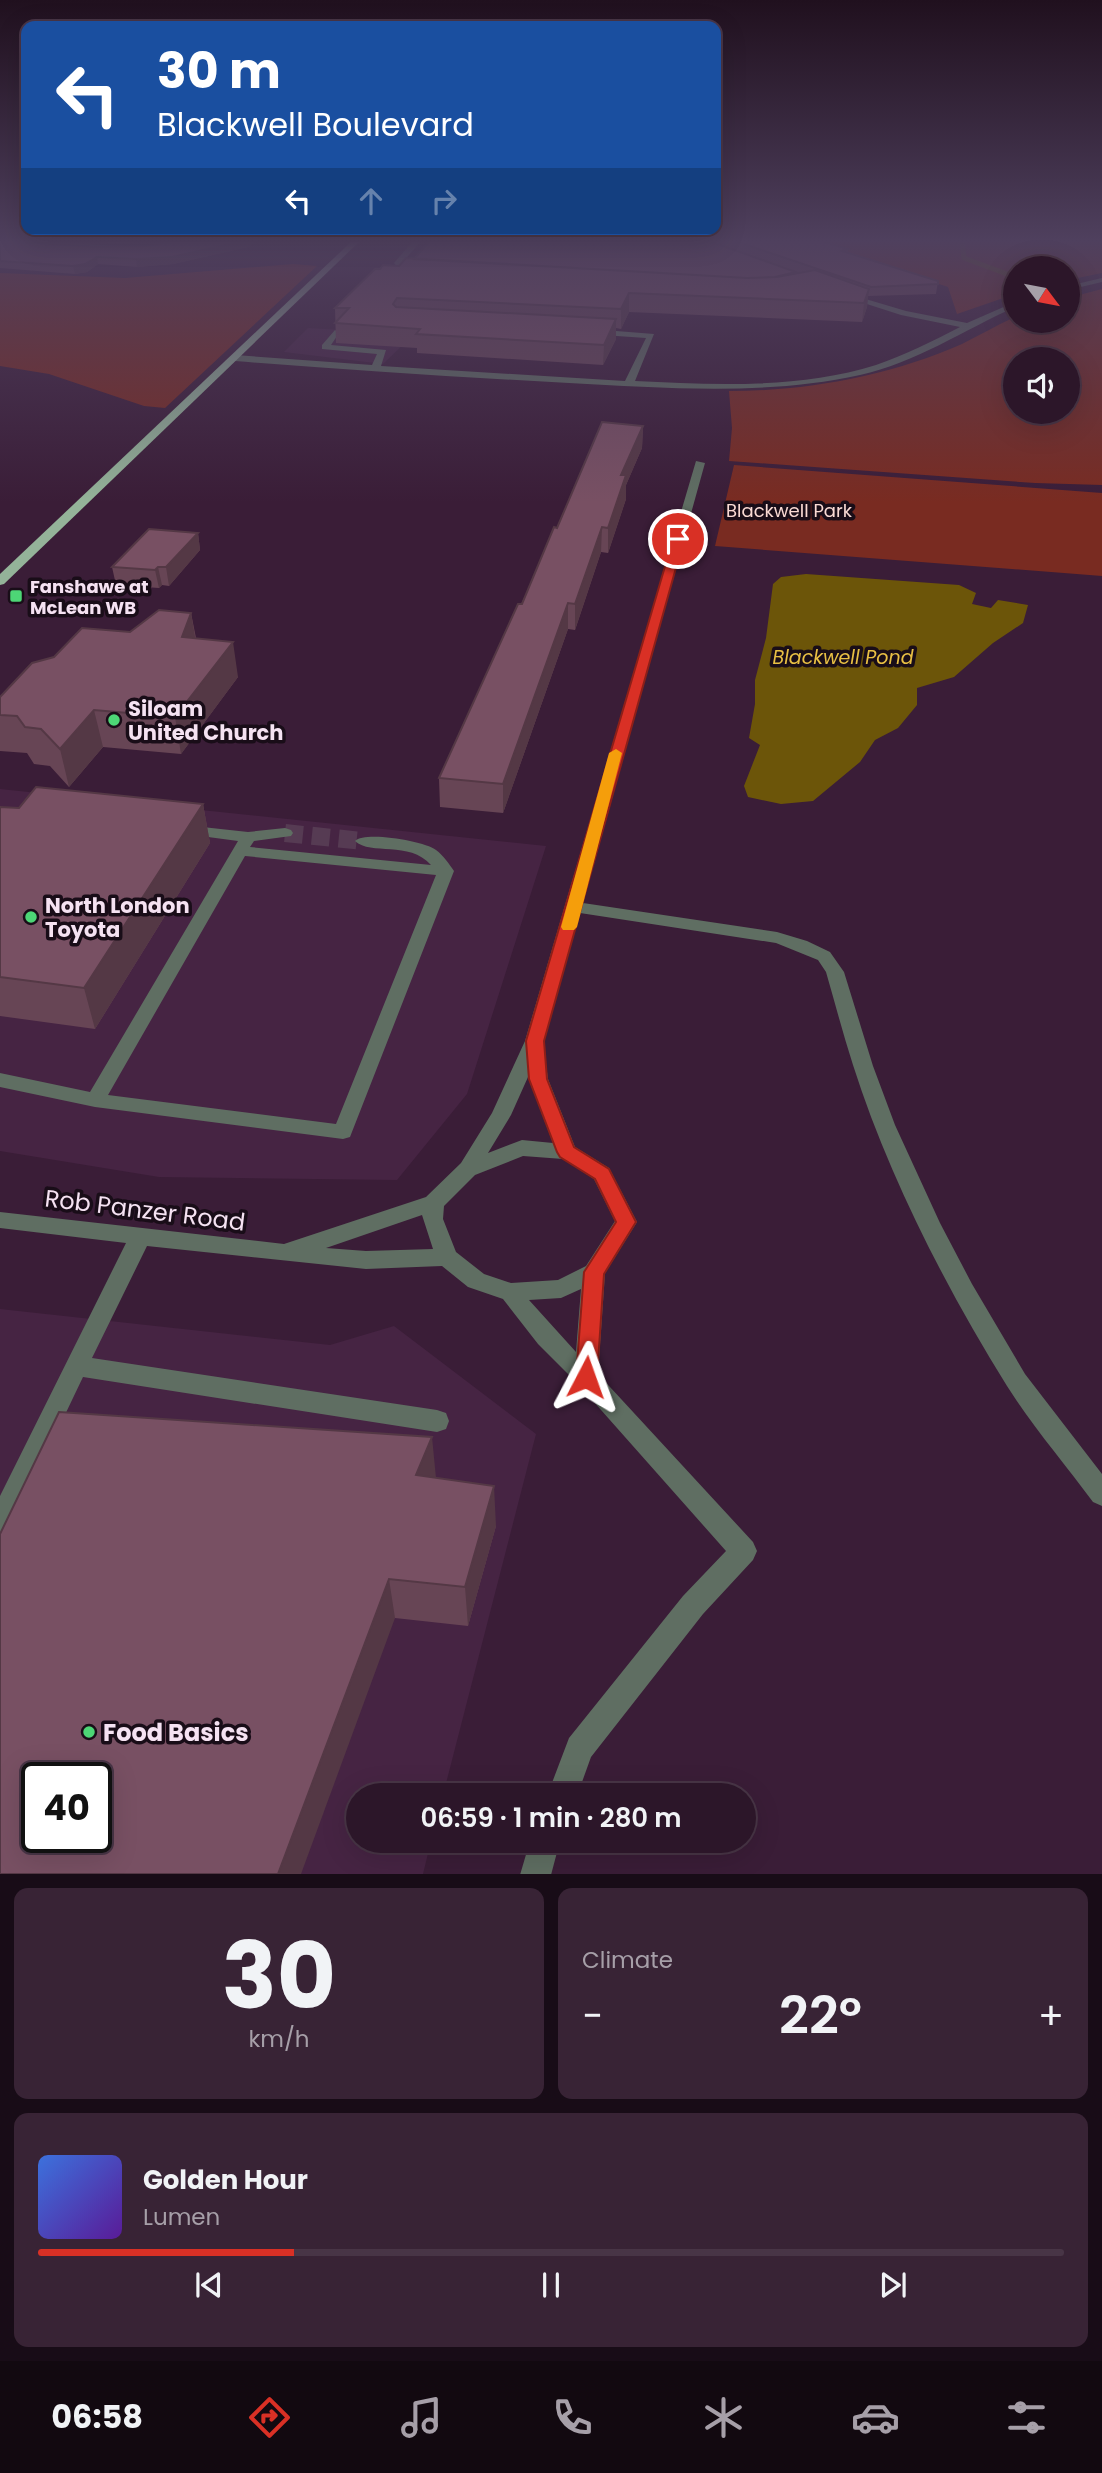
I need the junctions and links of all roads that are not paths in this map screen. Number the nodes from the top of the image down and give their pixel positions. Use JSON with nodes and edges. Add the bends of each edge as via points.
{"nodes":[{"id":1,"x":267,"y":327,"type":"edge"},
{"id":2,"x":964,"y":327,"type":"edge"},
{"id":3,"x":581,"y":331,"type":"edge"},
{"id":4,"x":335,"y":333,"type":"edge"},
{"id":5,"x":235,"y":358,"type":"junction"},
{"id":6,"x":375,"y":368,"type":"junction"},
{"id":7,"x":629,"y":383,"type":"junction"},
{"id":8,"x":700,"y":463,"type":"dead end"},
{"id":9,"x":0,"y":581,"type":"edge"},
{"id":10,"x":165,"y":828,"type":"edge"},
{"id":11,"x":285,"y":833,"type":"tunnel mouth"},
{"id":12,"x":363,"y":841,"type":"tunnel mouth"},
{"id":13,"x":244,"y":844,"type":"junction"},
{"id":14,"x":446,"y":871,"type":"junction"},
{"id":15,"x":574,"y":907,"type":"junction"},
{"id":16,"x":535,"y":1041,"type":"junction"},
{"id":17,"x":0,"y":1080,"type":"edge"},
{"id":18,"x":95,"y":1100,"type":"junction"},
{"id":19,"x":567,"y":1152,"type":"junction"},
{"id":20,"x":468,"y":1169,"type":"junction"},
{"id":21,"x":433,"y":1203,"type":"junction"},
{"id":22,"x":0,"y":1220,"type":"edge"},
{"id":23,"x":141,"y":1235,"type":"junction"},
{"id":24,"x":284,"y":1254,"type":"junction"},
{"id":25,"x":447,"y":1257,"type":"junction"},
{"id":26,"x":594,"y":1272,"type":"junction"},
{"id":27,"x":511,"y":1292,"type":"junction"},
{"id":28,"x":75,"y":1366,"type":"junction"},
{"id":29,"x":586,"y":1377,"type":"junction"},
{"id":30,"x":437,"y":1421,"type":"dead end"},
{"id":31,"x":1102,"y":1494,"type":"edge"},
{"id":32,"x":0,"y":1523,"type":"edge"},
{"id":33,"x":567,"y":1783,"type":"edge"},
{"id":34,"x":542,"y":1853,"type":"edge"},
{"id":35,"x":536,"y":1874,"type":"edge"}],
"edges":[{"from":1,"to":5,"type":"main road"},
{"from":2,"to":7,"type":"street","via":[[886,364],[835,376],[722,386]]},
{"from":3,"to":7,"type":"street","via":[[651,336]]},
{"from":4,"to":6,"type":"street","via":[[325,347],[383,352]]},
{"from":5,"to":6,"type":"street"},
{"from":5,"to":9,"type":"main road"},
{"from":6,"to":7,"type":"street"},
{"from":8,"to":15,"type":"street"},
{"from":10,"to":13,"type":"street"},
{"from":11,"to":13,"type":"street"},
{"from":12,"to":14,"type":"street","via":[[429,852]]},
{"from":13,"to":14,"type":"street"},
{"from":13,"to":18,"type":"street"},
{"from":14,"to":18,"type":"street","via":[[343,1132]]},
{"from":15,"to":16,"type":"street"},
{"from":15,"to":31,"type":"street","via":[[776,938],[824,956],[835,972],[885,1125],[964,1291],[1017,1381]]},
{"from":16,"to":19,"type":"street","via":[[538,1079]]},
{"from":16,"to":20,"type":"street","via":[[501,1115]]},
{"from":17,"to":18,"type":"street"},
{"from":19,"to":20,"type":"street","via":[[523,1147]]},
{"from":19,"to":26,"type":"street","via":[[602,1174],[626,1222]]},
{"from":20,"to":21,"type":"street"},
{"from":21,"to":24,"type":"street"},
{"from":21,"to":25,"type":"street","via":[[432,1219]]},
{"from":22,"to":23,"type":"street","name":"Rob Panzer Road"},
{"from":23,"to":24,"type":"street","name":"Rob Panzer Road"},
{"from":23,"to":28,"type":"street"},
{"from":24,"to":25,"type":"street","name":"Rob Panzer Road","via":[[366,1260]]},
{"from":25,"to":27,"type":"street","via":[[476,1281]]},
{"from":26,"to":27,"type":"street","via":[[561,1289]]},
{"from":26,"to":29,"type":"street"},
{"from":27,"to":29,"type":"street","via":[[527,1316]]},
{"from":28,"to":30,"type":"street"},
{"from":28,"to":32,"type":"street"},
{"from":29,"to":33,"type":"street","via":[[744,1551],[693,1605],[579,1748]]},
{"from":34,"to":35,"type":"street"}]}
